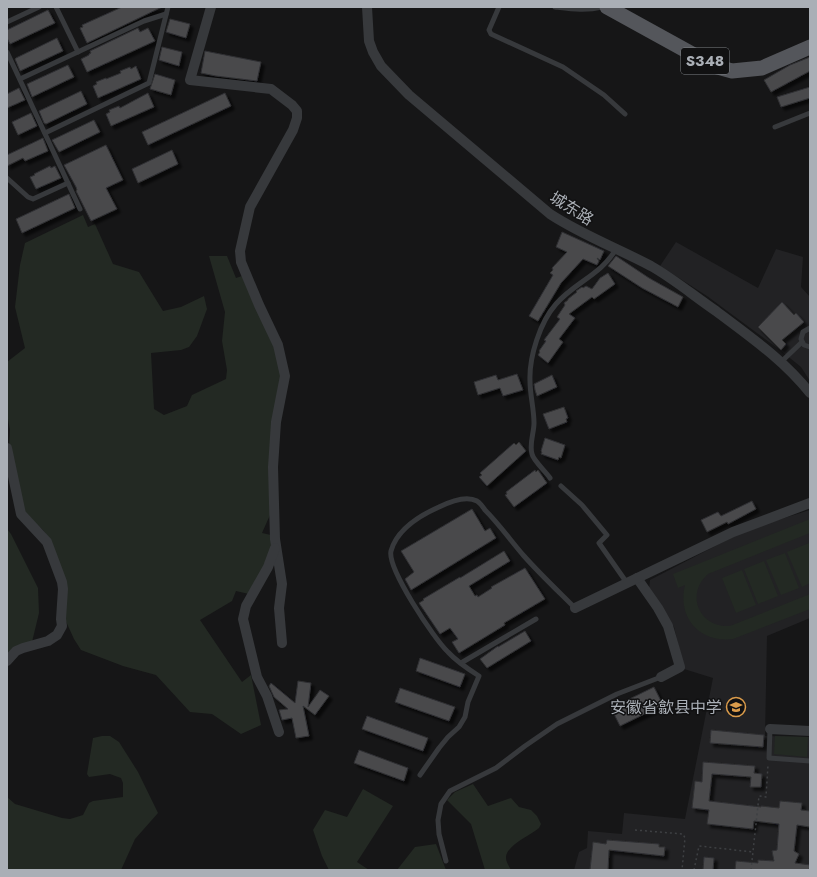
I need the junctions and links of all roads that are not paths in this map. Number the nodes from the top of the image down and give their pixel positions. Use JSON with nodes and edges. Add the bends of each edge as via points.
{"nodes":[{"id":1,"x":39,"y":7,"type":"edge"},
{"id":2,"x":56,"y":7,"type":"edge"},
{"id":3,"x":168,"y":7,"type":"edge"},
{"id":4,"x":211,"y":7,"type":"edge"},
{"id":5,"x":368,"y":7,"type":"edge"},
{"id":6,"x":499,"y":7,"type":"edge"},
{"id":7,"x":555,"y":7,"type":"edge"},
{"id":8,"x":602,"y":7,"type":"edge"},
{"id":9,"x":607,"y":7,"type":"edge"},
{"id":10,"x":166,"y":14,"type":"junction"},
{"id":11,"x":7,"y":22,"type":"edge"},
{"id":12,"x":810,"y":47,"type":"edge"},
{"id":13,"x":7,"y":52,"type":"edge"},
{"id":14,"x":78,"y":52,"type":"junction"},
{"id":15,"x":20,"y":79,"type":"junction"},
{"id":16,"x":810,"y":113,"type":"edge"},
{"id":17,"x":625,"y":114,"type":"dead end"},
{"id":18,"x":775,"y":127,"type":"dead end"},
{"id":19,"x":45,"y":133,"type":"junction"},
{"id":20,"x":7,"y":178,"type":"edge"},
{"id":21,"x":68,"y":183,"type":"junction"},
{"id":22,"x":80,"y":209,"type":"dead end"},
{"id":23,"x":616,"y":249,"type":"junction"},
{"id":24,"x":810,"y":328,"type":"edge"},
{"id":25,"x":802,"y":342,"type":"junction"},
{"id":26,"x":810,"y":347,"type":"edge"},
{"id":27,"x":781,"y":362,"type":"junction"},
{"id":28,"x":810,"y":393,"type":"edge"},
{"id":29,"x":7,"y":448,"type":"edge"},
{"id":30,"x":550,"y":478,"type":"dead end"},
{"id":31,"x":561,"y":486,"type":"dead end"},
{"id":32,"x":810,"y":503,"type":"edge"},
{"id":33,"x":276,"y":546,"type":"junction"},
{"id":34,"x":637,"y":578,"type":"junction"},
{"id":35,"x":627,"y":583,"type":"junction"},
{"id":36,"x":575,"y":608,"type":"joint"},
{"id":37,"x":536,"y":619,"type":"dead end"},
{"id":38,"x":282,"y":643,"type":"dead end"},
{"id":39,"x":7,"y":661,"type":"edge"},
{"id":40,"x":461,"y":663,"type":"junction"},
{"id":41,"x":661,"y":677,"type":"joint"},
{"id":42,"x":770,"y":729,"type":"joint"},
{"id":43,"x":810,"y":731,"type":"edge"},
{"id":44,"x":279,"y":732,"type":"dead end"},
{"id":45,"x":810,"y":761,"type":"edge"},
{"id":46,"x":420,"y":775,"type":"dead end"},
{"id":47,"x":446,"y":861,"type":"dead end"}],
"edges":[{"from":1,"to":11,"type":"lane"},
{"from":2,"to":14,"type":"lane"},
{"from":3,"to":10,"type":"lane"},
{"from":4,"to":33,"type":"street","via":[[190,80],[271,89],[292,105],[297,111],[298,118],[250,207],[240,251],[244,269],[278,345],[285,376],[274,444]]},
{"from":5,"to":23,"type":"street","name":"城东路","via":[[369,41],[373,52],[381,66],[409,95],[550,214],[567,226]]},
{"from":6,"to":17,"type":"lane","via":[[489,30],[491,34],[563,67],[604,95]]},
{"from":7,"to":8,"type":"lane","via":[[592,10]]},
{"from":9,"to":12,"type":"main road","number":"S348","via":[[714,66],[732,71],[762,68]]},
{"from":10,"to":14,"type":"lane","via":[[144,21]]},
{"from":10,"to":19,"type":"lane","via":[[149,83]]},
{"from":13,"to":15,"type":"lane"},
{"from":14,"to":15,"type":"lane"},
{"from":15,"to":19,"type":"lane"},
{"from":16,"to":18,"type":"lane"},
{"from":19,"to":21,"type":"lane"},
{"from":20,"to":21,"type":"lane","via":[[33,199]]},
{"from":21,"to":22,"type":"lane"},
{"from":23,"to":27,"type":"street","name":"城东路","via":[[676,282]]},
{"from":23,"to":30,"type":"lane","via":[[600,269],[562,296],[550,312],[541,328],[530,366],[534,424],[532,455]]},
{"from":24,"to":25,"type":"lane","via":[[803,332]]},
{"from":25,"to":26,"type":"lane"},
{"from":25,"to":27,"type":"lane"},
{"from":27,"to":28,"type":"street","name":"城东路"},
{"from":29,"to":39,"type":"street","via":[[22,514],[47,542],[63,589],[62,626],[57,636],[16,651]]},
{"from":31,"to":35,"type":"lane","via":[[607,535],[600,543]]},
{"from":32,"to":34,"type":"street","via":[[733,532]]},
{"from":33,"to":38,"type":"street","via":[[282,584],[279,608]]},
{"from":33,"to":44,"type":"street","via":[[268,567],[246,606],[243,619],[257,677],[267,696]]},
{"from":34,"to":35,"type":"street"},
{"from":34,"to":41,"type":"street","via":[[668,626],[680,667]]},
{"from":35,"to":36,"type":"street"},
{"from":36,"to":40,"type":"lane","via":[[526,558],[477,502],[460,500],[435,509],[420,517],[399,535],[391,551],[391,557],[426,626],[447,652]]},
{"from":37,"to":40,"type":"lane"},
{"from":40,"to":46,"type":"lane","via":[[479,676],[468,702],[465,717]]},
{"from":41,"to":47,"type":"lane","via":[[617,694],[557,724],[496,768],[450,791],[441,804],[438,820]]},
{"from":42,"to":43,"type":"street"},
{"from":42,"to":45,"type":"lane","via":[[769,758]]}]}
